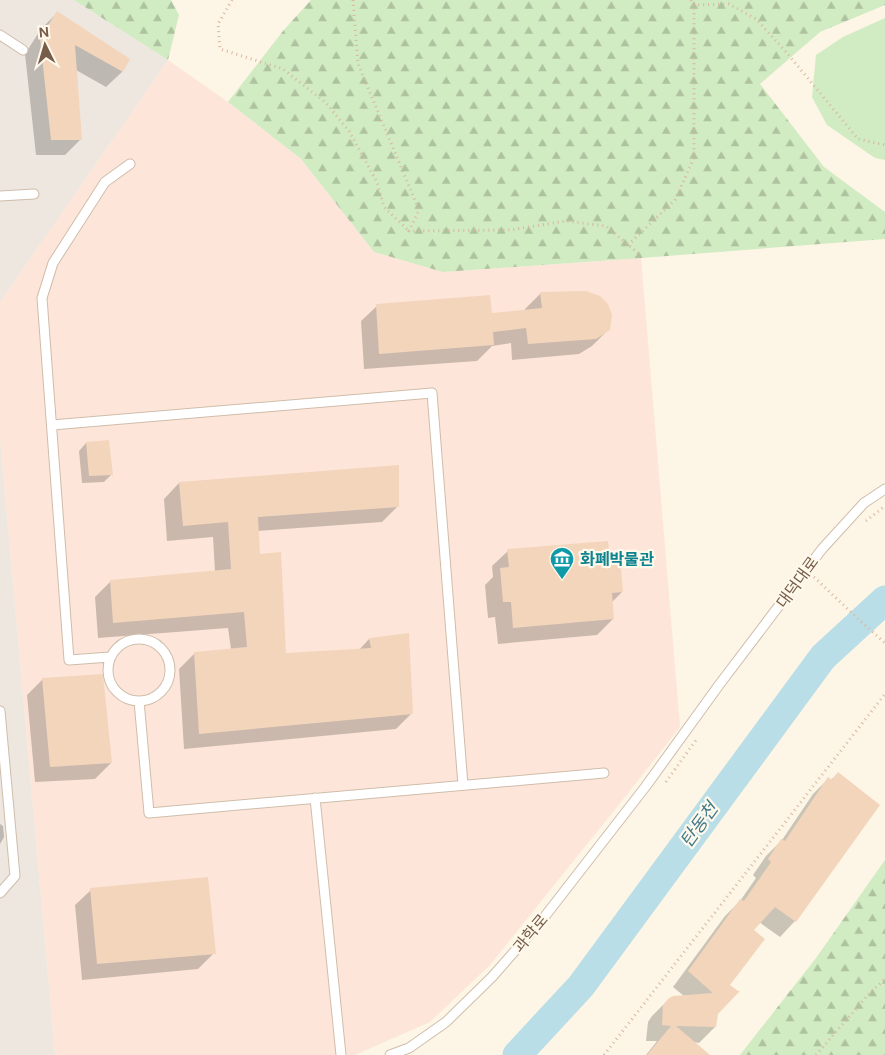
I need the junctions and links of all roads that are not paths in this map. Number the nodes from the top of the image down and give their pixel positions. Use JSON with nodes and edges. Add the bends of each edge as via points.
{"nodes":[{"id":1,"x":0,"y":35,"type":"edge"},
{"id":2,"x":23,"y":50,"type":"dead end"},
{"id":3,"x":130,"y":164,"type":"dead end"},
{"id":4,"x":34,"y":194,"type":"dead end"},
{"id":5,"x":0,"y":196,"type":"edge"},
{"id":6,"x":52,"y":425,"type":"junction"},
{"id":7,"x":885,"y":489,"type":"edge"},
{"id":8,"x":110,"y":657,"type":"junction"},
{"id":9,"x":139,"y":701,"type":"junction"},
{"id":10,"x":0,"y":711,"type":"edge"},
{"id":11,"x":604,"y":773,"type":"dead end"},
{"id":12,"x":463,"y":786,"type":"junction"},
{"id":13,"x":646,"y":786,"type":"joint"},
{"id":14,"x":315,"y":798,"type":"junction"},
{"id":15,"x":0,"y":893,"type":"edge"},
{"id":16,"x":341,"y":1055,"type":"edge"},
{"id":17,"x":390,"y":1055,"type":"edge"}],
"edges":[{"from":1,"to":2,"type":"lane"},
{"from":3,"to":6,"type":"lane","via":[[105,182],[53,264],[42,298]]},
{"from":4,"to":5,"type":"lane"},
{"from":6,"to":8,"type":"lane","via":[[69,660]]},
{"from":6,"to":12,"type":"lane","via":[[432,393]]},
{"from":7,"to":13,"type":"lane","name":"대덕대로","via":[[864,504],[822,549]]},
{"from":8,"to":9,"type":"lane","via":[[108,676],[116,692],[124,698]]},
{"from":8,"to":9,"type":"lane","via":[[116,648],[136,639],[156,644],[164,651],[169,661],[168,682],[154,698]]},
{"from":9,"to":14,"type":"lane","via":[[149,813]]},
{"from":10,"to":15,"type":"lane","via":[[15,876]]},
{"from":11,"to":12,"type":"lane"},
{"from":12,"to":14,"type":"lane"},
{"from":13,"to":17,"type":"lane","name":"과학로","via":[[542,920],[492,977],[446,1022],[409,1048]]},
{"from":14,"to":16,"type":"lane"}]}
